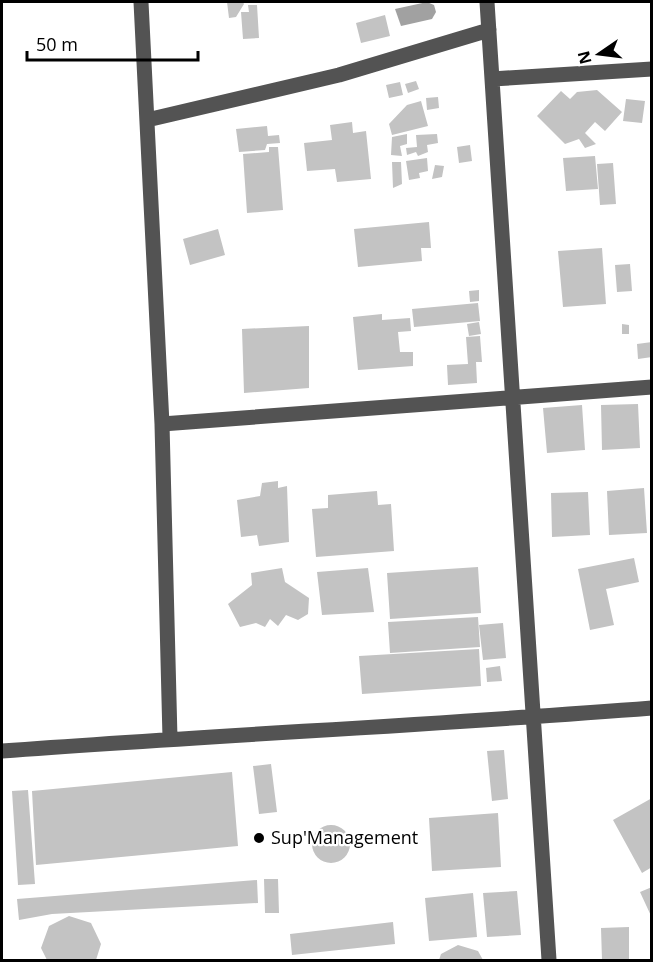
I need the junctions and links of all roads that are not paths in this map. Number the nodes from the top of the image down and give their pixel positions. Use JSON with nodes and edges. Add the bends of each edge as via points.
{"nodes":[{"id":1,"x":141,"y":2,"type":"edge"},
{"id":2,"x":487,"y":2,"type":"edge"},
{"id":3,"x":489,"y":30,"type":"junction"},
{"id":4,"x":651,"y":69,"type":"edge"},
{"id":5,"x":492,"y":79,"type":"junction"},
{"id":6,"x":147,"y":120,"type":"junction"},
{"id":7,"x":651,"y":387,"type":"edge"},
{"id":8,"x":513,"y":396,"type":"junction"},
{"id":9,"x":162,"y":424,"type":"junction"},
{"id":10,"x":651,"y":708,"type":"edge"},
{"id":11,"x":533,"y":717,"type":"junction"},
{"id":12,"x":170,"y":738,"type":"junction"},
{"id":13,"x":2,"y":751,"type":"edge"},
{"id":14,"x":549,"y":960,"type":"edge"}],
"edges":[{"from":1,"to":6,"type":"street"},
{"from":2,"to":3,"type":"street"},
{"from":3,"to":5,"type":"street"},
{"from":3,"to":6,"type":"street","via":[[339,75]]},
{"from":4,"to":5,"type":"street"},
{"from":5,"to":8,"type":"street"},
{"from":6,"to":9,"type":"street"},
{"from":7,"to":8,"type":"street"},
{"from":8,"to":9,"type":"street"},
{"from":8,"to":11,"type":"street"},
{"from":9,"to":12,"type":"street"},
{"from":10,"to":11,"type":"street"},
{"from":11,"to":12,"type":"street"},
{"from":11,"to":14,"type":"street"},
{"from":12,"to":13,"type":"street"}]}
